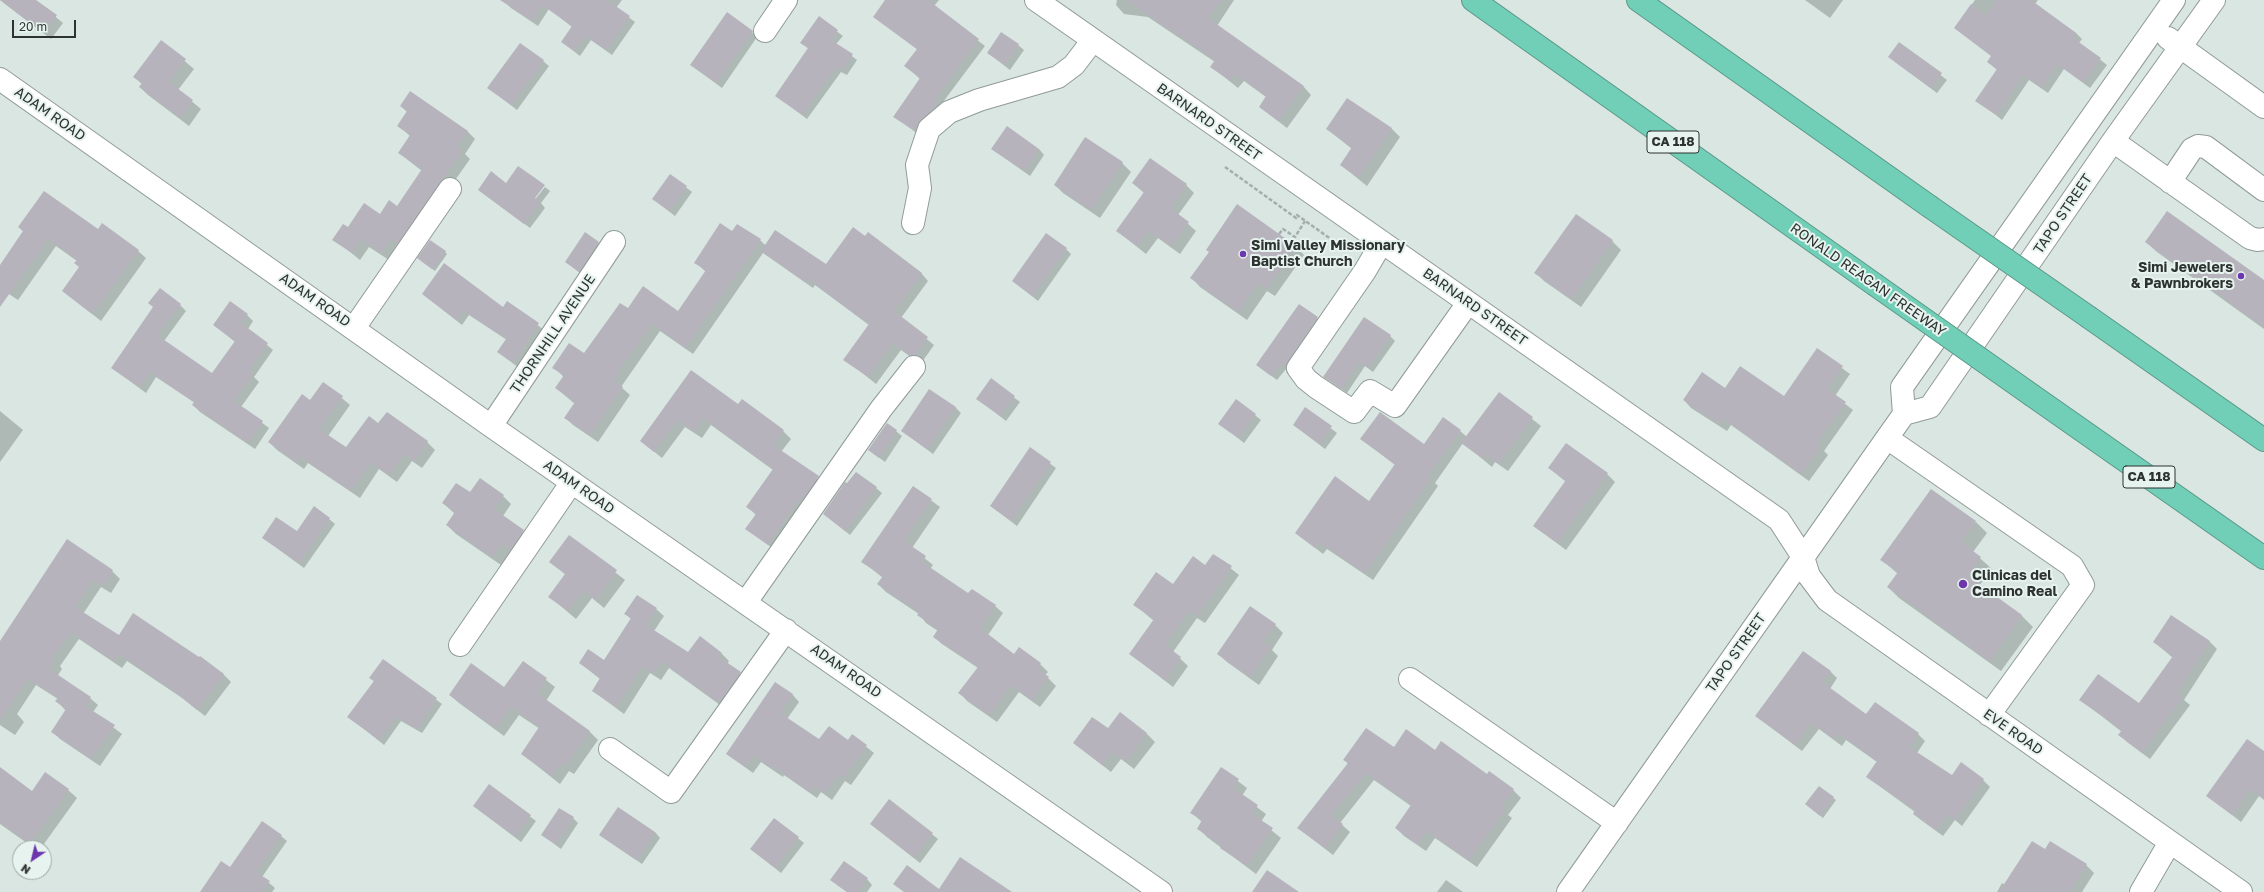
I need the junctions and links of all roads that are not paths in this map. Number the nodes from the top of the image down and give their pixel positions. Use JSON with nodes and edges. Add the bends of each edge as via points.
{"nodes":[{"id":1,"x":786,"y":0,"type":"edge"},
{"id":2,"x":1036,"y":0,"type":"edge"},
{"id":3,"x":1473,"y":0,"type":"edge"},
{"id":4,"x":1638,"y":0,"type":"edge"},
{"id":5,"x":2174,"y":0,"type":"edge"},
{"id":6,"x":2187,"y":0,"type":"edge"},
{"id":7,"x":2209,"y":6,"type":"edge"},
{"id":8,"x":2154,"y":28,"type":"junction"},
{"id":9,"x":765,"y":31,"type":"dead end"},
{"id":10,"x":1093,"y":40,"type":"junction"},
{"id":11,"x":2180,"y":47,"type":"junction"},
{"id":12,"x":0,"y":79,"type":"edge"},
{"id":13,"x":2264,"y":107,"type":"edge"},
{"id":14,"x":2113,"y":141,"type":"junction"},
{"id":15,"x":2170,"y":182,"type":"junction"},
{"id":16,"x":450,"y":189,"type":"dead end"},
{"id":17,"x":2264,"y":190,"type":"edge"},
{"id":18,"x":913,"y":223,"type":"dead end"},
{"id":19,"x":2264,"y":239,"type":"edge"},
{"id":20,"x":614,"y":242,"type":"dead end"},
{"id":21,"x":1382,"y":242,"type":"junction"},
{"id":22,"x":1468,"y":302,"type":"junction"},
{"id":23,"x":354,"y":328,"type":"junction"},
{"id":24,"x":914,"y":367,"type":"dead end"},
{"id":25,"x":1904,"y":414,"type":"junction"},
{"id":26,"x":491,"y":426,"type":"junction"},
{"id":27,"x":1888,"y":438,"type":"junction"},
{"id":28,"x":2264,"y":440,"type":"edge"},
{"id":29,"x":572,"y":482,"type":"junction"},
{"id":30,"x":1803,"y":557,"type":"junction"},
{"id":31,"x":2264,"y":558,"type":"edge"},
{"id":32,"x":746,"y":602,"type":"junction"},
{"id":33,"x":786,"y":630,"type":"junction"},
{"id":34,"x":460,"y":645,"type":"dead end"},
{"id":35,"x":1410,"y":679,"type":"dead end"},
{"id":36,"x":1989,"y":715,"type":"junction"},
{"id":37,"x":610,"y":748,"type":"dead end"},
{"id":38,"x":1617,"y":823,"type":"junction"},
{"id":39,"x":2170,"y":842,"type":"junction"},
{"id":40,"x":1161,"y":892,"type":"edge"},
{"id":41,"x":1568,"y":892,"type":"edge"},
{"id":42,"x":2141,"y":892,"type":"edge"},
{"id":43,"x":2241,"y":892,"type":"edge"}],
"edges":[{"from":1,"to":9,"type":"street"},
{"from":2,"to":10,"type":"street","name":"BARNARD STREET"},
{"from":3,"to":31,"type":"highway","name":"RONALD REAGAN FREEWAY","number":"CA 118","bridge":true},
{"from":4,"to":28,"type":"highway","bridge":true},
{"from":5,"to":8,"type":"street"},
{"from":6,"to":7,"type":"street"},
{"from":7,"to":11,"type":"street","name":"TAPO STREET"},
{"from":8,"to":11,"type":"street"},
{"from":8,"to":25,"type":"street","via":[[1902,387]]},
{"from":10,"to":18,"type":"street","via":[[1074,65],[1058,77],[979,100],[949,112],[929,130],[917,165],[920,188]]},
{"from":10,"to":21,"type":"street","name":"BARNARD STREET"},
{"from":11,"to":13,"type":"street"},
{"from":11,"to":14,"type":"street","name":"TAPO STREET"},
{"from":12,"to":23,"type":"street","name":"ADAM ROAD"},
{"from":14,"to":15,"type":"street"},
{"from":14,"to":25,"type":"street","name":"TAPO STREET","via":[[1930,407]]},
{"from":15,"to":17,"type":"street","via":[[2192,149],[2198,146],[2206,147]]},
{"from":15,"to":19,"type":"street","via":[[2250,238]]},
{"from":16,"to":23,"type":"street"},
{"from":20,"to":26,"type":"street","name":"THORNHILL AVENUE"},
{"from":21,"to":22,"type":"street","name":"BARNARD STREET"},
{"from":21,"to":22,"type":"street","via":[[1298,368],[1316,388],[1354,412],[1370,391],[1395,406]]},
{"from":22,"to":30,"type":"street","name":"BARNARD STREET","via":[[1779,520]]},
{"from":23,"to":26,"type":"street","name":"ADAM ROAD"},
{"from":24,"to":32,"type":"street","via":[[881,409]]},
{"from":25,"to":27,"type":"street","name":"TAPO STREET"},
{"from":26,"to":29,"type":"street","name":"ADAM ROAD"},
{"from":27,"to":30,"type":"street","name":"TAPO STREET"},
{"from":27,"to":36,"type":"street","via":[[2072,566],[2083,585]]},
{"from":29,"to":32,"type":"street","name":"ADAM ROAD"},
{"from":29,"to":34,"type":"street"},
{"from":30,"to":36,"type":"street","name":"EVE ROAD","via":[[1809,576],[1827,600]]},
{"from":30,"to":38,"type":"street","name":"TAPO STREET"},
{"from":32,"to":33,"type":"street","name":"ADAM ROAD"},
{"from":33,"to":37,"type":"street","via":[[672,792]]},
{"from":33,"to":40,"type":"street","name":"ADAM ROAD"},
{"from":35,"to":38,"type":"street"},
{"from":36,"to":39,"type":"street","name":"EVE ROAD"},
{"from":38,"to":41,"type":"street","name":"TAPO STREET"},
{"from":39,"to":42,"type":"street"},
{"from":39,"to":43,"type":"street","name":"EVE ROAD"}]}
